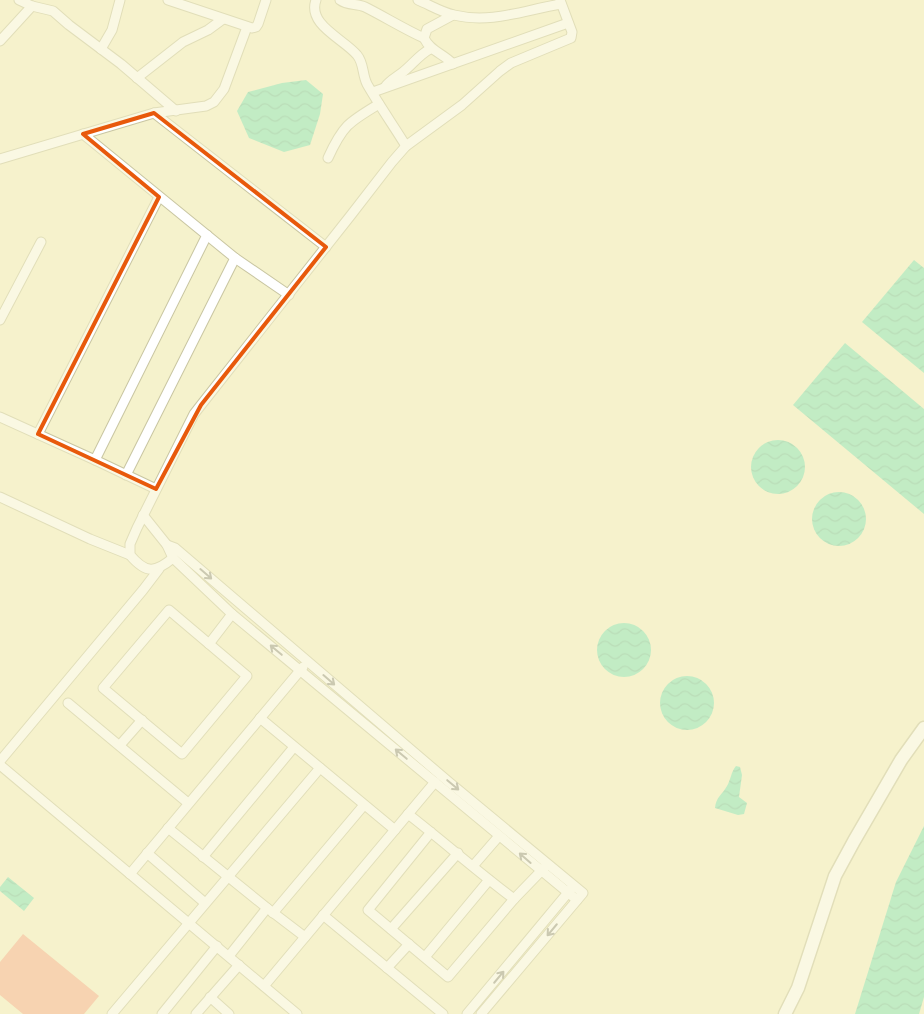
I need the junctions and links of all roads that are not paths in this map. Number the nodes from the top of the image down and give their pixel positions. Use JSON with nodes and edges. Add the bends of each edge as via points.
{"nodes":[{"id":1,"x":109,"y":0,"type":"edge"},
{"id":2,"x":168,"y":0,"type":"edge"},
{"id":3,"x":266,"y":0,"type":"edge"},
{"id":4,"x":316,"y":0,"type":"edge"},
{"id":5,"x":340,"y":0,"type":"edge"},
{"id":6,"x":418,"y":0,"type":"edge"},
{"id":7,"x":562,"y":1,"type":"edge"},
{"id":8,"x":120,"y":2,"type":"edge"},
{"id":9,"x":27,"y":3,"type":"edge"},
{"id":10,"x":192,"y":4,"type":"edge"},
{"id":11,"x":453,"y":15,"type":"junction"},
{"id":12,"x":223,"y":19,"type":"junction"},
{"id":13,"x":568,"y":22,"type":"junction"},
{"id":14,"x":247,"y":27,"type":"junction"},
{"id":15,"x":424,"y":38,"type":"junction"},
{"id":16,"x":0,"y":41,"type":"edge"},
{"id":17,"x":101,"y":49,"type":"junction"},
{"id":18,"x":430,"y":49,"type":"junction"},
{"id":19,"x":453,"y":64,"type":"junction"},
{"id":20,"x":137,"y":78,"type":"junction"},
{"id":21,"x":383,"y":89,"type":"junction"},
{"id":22,"x":373,"y":92,"type":"junction"},
{"id":23,"x":380,"y":104,"type":"junction"},
{"id":24,"x":176,"y":111,"type":"junction"},
{"id":25,"x":154,"y":113,"type":"junction"},
{"id":26,"x":83,"y":134,"type":"junction"},
{"id":27,"x":406,"y":146,"type":"junction"},
{"id":28,"x":328,"y":158,"type":"dead end"},
{"id":29,"x":0,"y":159,"type":"edge"},
{"id":30,"x":159,"y":197,"type":"junction"},
{"id":31,"x":207,"y":235,"type":"junction"},
{"id":32,"x":41,"y":242,"type":"dead end"},
{"id":33,"x":326,"y":247,"type":"junction"},
{"id":34,"x":235,"y":258,"type":"junction"},
{"id":35,"x":289,"y":295,"type":"junction"},
{"id":36,"x":0,"y":320,"type":"edge"},
{"id":37,"x":0,"y":417,"type":"edge"},
{"id":38,"x":38,"y":434,"type":"junction"},
{"id":39,"x":95,"y":460,"type":"junction"},
{"id":40,"x":126,"y":475,"type":"junction"},
{"id":41,"x":156,"y":489,"type":"junction"},
{"id":42,"x":0,"y":497,"type":"edge"},
{"id":43,"x":142,"y":515,"type":"junction"},
{"id":44,"x":167,"y":545,"type":"junction"},
{"id":45,"x":130,"y":555,"type":"junction"},
{"id":46,"x":173,"y":558,"type":"junction"},
{"id":47,"x":159,"y":569,"type":"junction"},
{"id":48,"x":232,"y":614,"type":"junction"},
{"id":49,"x":209,"y":644,"type":"junction"},
{"id":50,"x":308,"y":662,"type":"junction"},
{"id":51,"x":300,"y":671,"type":"junction"},
{"id":52,"x":68,"y":702,"type":"dead end"},
{"id":53,"x":260,"y":718,"type":"junction"},
{"id":54,"x":142,"y":720,"type":"junction"},
{"id":55,"x":924,"y":728,"type":"edge"},
{"id":56,"x":120,"y":745,"type":"junction"},
{"id":57,"x":294,"y":747,"type":"junction"},
{"id":58,"x":0,"y":763,"type":"edge"},
{"id":59,"x":320,"y":768,"type":"junction"},
{"id":60,"x":435,"y":782,"type":"junction"},
{"id":61,"x":188,"y":803,"type":"junction"},
{"id":62,"x":364,"y":805,"type":"junction"},
{"id":63,"x":408,"y":814,"type":"junction"},
{"id":64,"x":168,"y":828,"type":"junction"},
{"id":65,"x":395,"y":830,"type":"junction"},
{"id":66,"x":431,"y":832,"type":"junction"},
{"id":67,"x":499,"y":836,"type":"junction"},
{"id":68,"x":147,"y":853,"type":"junction"},
{"id":69,"x":458,"y":853,"type":"junction"},
{"id":70,"x":203,"y":857,"type":"junction"},
{"id":71,"x":548,"y":864,"type":"junction"},
{"id":72,"x":473,"y":866,"type":"junction"},
{"id":73,"x":541,"y":872,"type":"junction"},
{"id":74,"x":130,"y":874,"type":"junction"},
{"id":75,"x":227,"y":876,"type":"junction"},
{"id":76,"x":489,"y":880,"type":"junction"},
{"id":77,"x":574,"y":886,"type":"junction"},
{"id":78,"x":568,"y":893,"type":"junction"},
{"id":79,"x":514,"y":899,"type":"junction"},
{"id":80,"x":577,"y":900,"type":"junction"},
{"id":81,"x":205,"y":903,"type":"junction"},
{"id":82,"x":270,"y":910,"type":"junction"},
{"id":83,"x":323,"y":915,"type":"junction"},
{"id":84,"x":188,"y":923,"type":"junction"},
{"id":85,"x":391,"y":929,"type":"junction"},
{"id":86,"x":305,"y":937,"type":"junction"},
{"id":87,"x":409,"y":944,"type":"junction"},
{"id":88,"x":217,"y":946,"type":"junction"},
{"id":89,"x":229,"y":956,"type":"junction"},
{"id":90,"x":425,"y":957,"type":"junction"},
{"id":91,"x":239,"y":965,"type":"junction"},
{"id":92,"x":387,"y":968,"type":"junction"},
{"id":93,"x":264,"y":986,"type":"junction"},
{"id":94,"x":210,"y":998,"type":"junction"},
{"id":95,"x":113,"y":1014,"type":"edge"},
{"id":96,"x":162,"y":1014,"type":"edge"},
{"id":97,"x":196,"y":1014,"type":"edge"},
{"id":98,"x":230,"y":1014,"type":"edge"},
{"id":99,"x":297,"y":1014,"type":"edge"},
{"id":100,"x":443,"y":1014,"type":"edge"},
{"id":101,"x":468,"y":1014,"type":"edge"},
{"id":102,"x":481,"y":1014,"type":"edge"},
{"id":103,"x":785,"y":1014,"type":"edge"}],
"edges":[{"from":1,"to":8,"type":"street"},
{"from":2,"to":10,"type":"street"},
{"from":3,"to":14,"type":"street","via":[[256,27]]},
{"from":4,"to":22,"type":"street","via":[[315,15],[359,57],[363,75]]},
{"from":5,"to":15,"type":"street","via":[[349,5],[364,6]]},
{"from":6,"to":11,"type":"street"},
{"from":7,"to":11,"type":"street","via":[[491,19]]},
{"from":7,"to":13,"type":"street"},
{"from":8,"to":17,"type":"street","via":[[112,30]]},
{"from":9,"to":16,"type":"street"},
{"from":9,"to":17,"type":"street","via":[[53,12]]},
{"from":10,"to":12,"type":"street"},
{"from":11,"to":15,"type":"street","via":[[427,29]]},
{"from":12,"to":14,"type":"street"},
{"from":12,"to":20,"type":"street","via":[[183,42]]},
{"from":13,"to":19,"type":"street"},
{"from":13,"to":27,"type":"street","via":[[572,35],[569,40],[511,63],[449,116]]},
{"from":14,"to":24,"type":"street","via":[[218,98],[206,106]]},
{"from":15,"to":18,"type":"street"},
{"from":17,"to":20,"type":"street"},
{"from":18,"to":19,"type":"street"},
{"from":18,"to":21,"type":"street"},
{"from":19,"to":21,"type":"street"},
{"from":20,"to":24,"type":"street"},
{"from":21,"to":22,"type":"street"},
{"from":22,"to":23,"type":"street"},
{"from":23,"to":27,"type":"street"},
{"from":23,"to":28,"type":"street","via":[[345,127]]},
{"from":24,"to":25,"type":"street"},
{"from":25,"to":26,"type":"street"},
{"from":25,"to":33,"type":"street"},
{"from":26,"to":29,"type":"street"},
{"from":26,"to":30,"type":"street"},
{"from":27,"to":33,"type":"street"},
{"from":30,"to":31,"type":"street"},
{"from":30,"to":38,"type":"street"},
{"from":31,"to":34,"type":"street"},
{"from":31,"to":39,"type":"street"},
{"from":32,"to":36,"type":"street"},
{"from":33,"to":35,"type":"street"},
{"from":34,"to":35,"type":"street"},
{"from":34,"to":40,"type":"street"},
{"from":35,"to":41,"type":"street","via":[[201,405]]},
{"from":37,"to":38,"type":"street"},
{"from":38,"to":39,"type":"street"},
{"from":39,"to":40,"type":"street"},
{"from":40,"to":41,"type":"street"},
{"from":41,"to":43,"type":"street"},
{"from":42,"to":45,"type":"street"},
{"from":43,"to":44,"type":"street"},
{"from":43,"to":45,"type":"street","via":[[130,544]]},
{"from":44,"to":46,"type":"street"},
{"from":44,"to":50,"type":"street","one_way":true,"via":[[175,548]]},
{"from":45,"to":47,"type":"street","via":[[148,570]]},
{"from":46,"to":47,"type":"street"},
{"from":46,"to":48,"type":"street"},
{"from":47,"to":58,"type":"street"},
{"from":48,"to":49,"type":"street"},
{"from":51,"to":48,"type":"street","one_way":true},
{"from":49,"to":54,"type":"street","via":[[169,610],[103,688]]},
{"from":49,"to":54,"type":"street","via":[[248,676],[182,754]]},
{"from":50,"to":51,"type":"street"},
{"from":50,"to":71,"type":"street","one_way":true},
{"from":51,"to":53,"type":"street"},
{"from":60,"to":51,"type":"street","one_way":true},
{"from":52,"to":56,"type":"street"},
{"from":53,"to":57,"type":"street"},
{"from":53,"to":61,"type":"street"},
{"from":54,"to":56,"type":"street"},
{"from":55,"to":103,"type":"street","via":[[901,760],[835,876],[798,988]]},
{"from":56,"to":61,"type":"street"},
{"from":57,"to":59,"type":"street"},
{"from":57,"to":70,"type":"street"},
{"from":58,"to":74,"type":"street"},
{"from":59,"to":62,"type":"street"},
{"from":59,"to":75,"type":"street"},
{"from":60,"to":63,"type":"street"},
{"from":60,"to":67,"type":"street"},
{"from":61,"to":64,"type":"street"},
{"from":62,"to":65,"type":"street"},
{"from":62,"to":82,"type":"street"},
{"from":63,"to":65,"type":"street"},
{"from":63,"to":66,"type":"street"},
{"from":64,"to":68,"type":"street"},
{"from":64,"to":70,"type":"street"},
{"from":65,"to":83,"type":"street"},
{"from":66,"to":69,"type":"street"},
{"from":66,"to":85,"type":"street","via":[[368,910]]},
{"from":67,"to":72,"type":"street"},
{"from":73,"to":67,"type":"street","one_way":true},
{"from":68,"to":74,"type":"street"},
{"from":68,"to":81,"type":"street"},
{"from":69,"to":72,"type":"street"},
{"from":69,"to":85,"type":"street"},
{"from":70,"to":75,"type":"street"},
{"from":71,"to":73,"type":"street"},
{"from":71,"to":77,"type":"street"},
{"from":72,"to":76,"type":"street"},
{"from":73,"to":78,"type":"street"},
{"from":73,"to":79,"type":"street"},
{"from":74,"to":84,"type":"street"},
{"from":75,"to":81,"type":"street"},
{"from":75,"to":82,"type":"street"},
{"from":76,"to":79,"type":"street"},
{"from":76,"to":90,"type":"street"},
{"from":77,"to":78,"type":"street"},
{"from":77,"to":80,"type":"street","via":[[583,893]]},
{"from":78,"to":80,"type":"street"},
{"from":101,"to":78,"type":"street","one_way":true},
{"from":79,"to":90,"type":"street","via":[[448,977]]},
{"from":80,"to":102,"type":"street","one_way":true},
{"from":81,"to":84,"type":"street"},
{"from":82,"to":86,"type":"street"},
{"from":82,"to":89,"type":"street"},
{"from":83,"to":86,"type":"street"},
{"from":83,"to":92,"type":"street"},
{"from":84,"to":88,"type":"street"},
{"from":84,"to":95,"type":"street"},
{"from":85,"to":87,"type":"street"},
{"from":86,"to":93,"type":"street"},
{"from":87,"to":90,"type":"street"},
{"from":87,"to":92,"type":"street"},
{"from":88,"to":89,"type":"street"},
{"from":88,"to":96,"type":"street"},
{"from":89,"to":91,"type":"street"},
{"from":91,"to":93,"type":"street"},
{"from":91,"to":94,"type":"street"},
{"from":92,"to":100,"type":"street"},
{"from":93,"to":99,"type":"street"},
{"from":94,"to":97,"type":"street"},
{"from":94,"to":98,"type":"street"}]}
